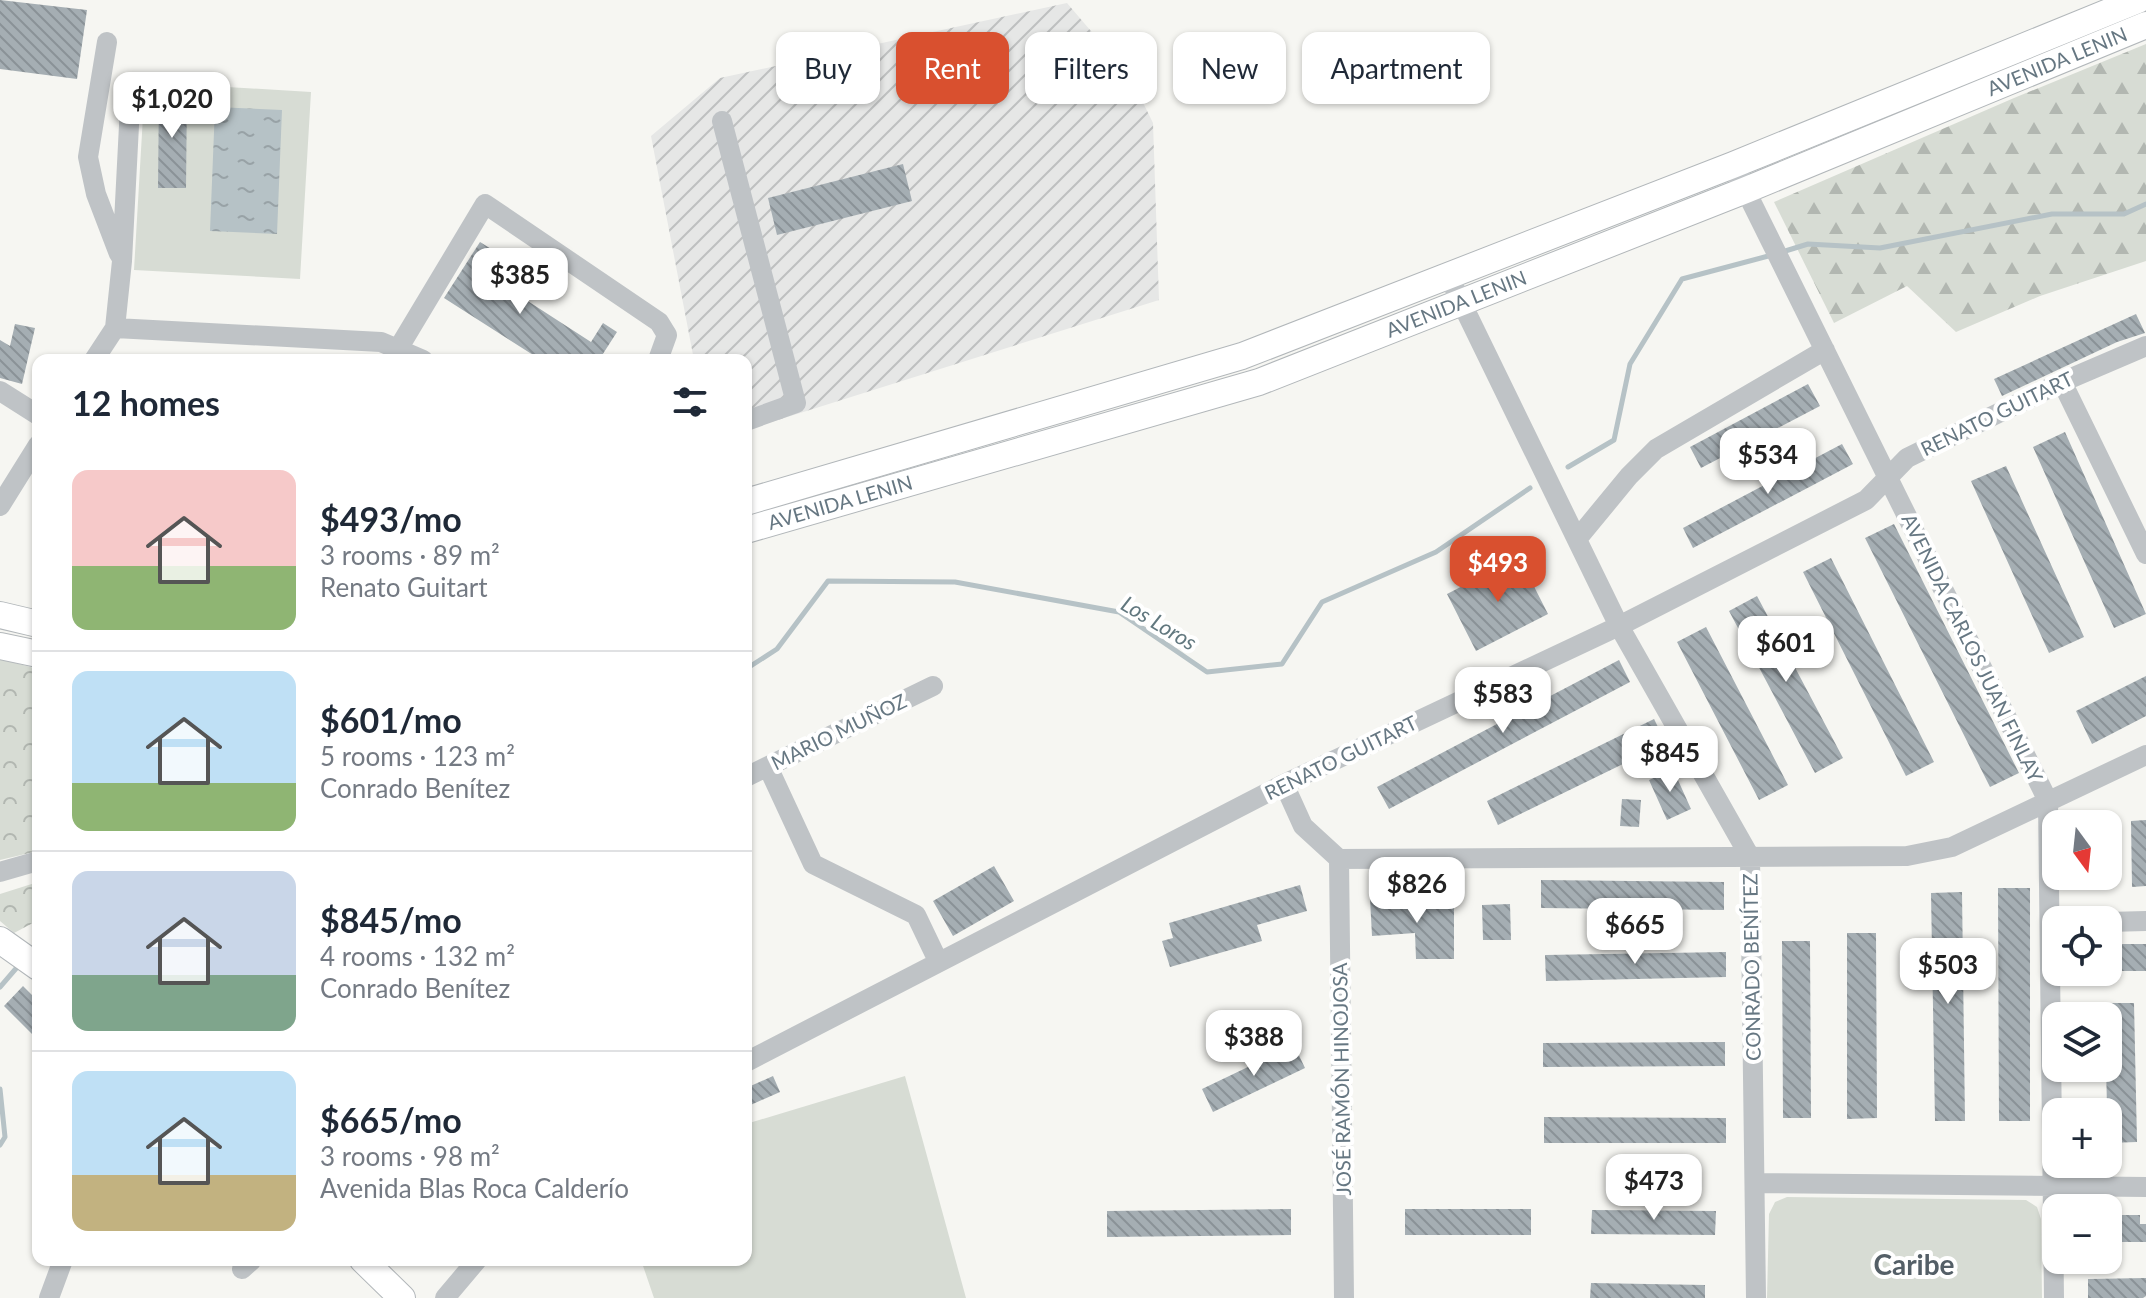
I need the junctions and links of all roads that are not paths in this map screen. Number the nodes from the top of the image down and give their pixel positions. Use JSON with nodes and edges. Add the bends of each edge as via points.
{"nodes":[{"id":1,"x":2138,"y":0,"type":"edge"},
{"id":2,"x":2146,"y":25,"type":"edge"},
{"id":3,"x":107,"y":42,"type":"dead end"},
{"id":4,"x":130,"y":106,"type":"dead end"},
{"id":5,"x":722,"y":121,"type":"dead end"},
{"id":6,"x":1733,"y":165,"type":"junction"},
{"id":7,"x":1746,"y":190,"type":"junction"},
{"id":8,"x":122,"y":261,"type":"junction"},
{"id":9,"x":1449,"y":277,"type":"junction"},
{"id":10,"x":1463,"y":303,"type":"junction"},
{"id":11,"x":115,"y":328,"type":"junction"},
{"id":12,"x":398,"y":349,"type":"junction"},
{"id":13,"x":1825,"y":350,"type":"junction"},
{"id":14,"x":2145,"y":351,"type":"edge"},
{"id":15,"x":98,"y":354,"type":"edge"},
{"id":16,"x":409,"y":354,"type":"edge"},
{"id":17,"x":660,"y":354,"type":"edge"},
{"id":18,"x":2062,"y":382,"type":"junction"},
{"id":19,"x":0,"y":391,"type":"edge"},
{"id":20,"x":32,"y":395,"type":"edge"},
{"id":21,"x":18,"y":403,"type":"junction"},
{"id":22,"x":32,"y":411,"type":"edge"},
{"id":23,"x":752,"y":419,"type":"edge"},
{"id":24,"x":32,"y":455,"type":"edge"},
{"id":25,"x":1888,"y":478,"type":"junction"},
{"id":26,"x":752,"y":500,"type":"edge"},
{"id":27,"x":0,"y":506,"type":"edge"},
{"id":28,"x":752,"y":528,"type":"edge"},
{"id":29,"x":1578,"y":538,"type":"junction"},
{"id":30,"x":2146,"y":554,"type":"edge"},
{"id":31,"x":0,"y":615,"type":"edge"},
{"id":32,"x":32,"y":623,"type":"edge"},
{"id":33,"x":1619,"y":626,"type":"junction"},
{"id":34,"x":0,"y":646,"type":"edge"},
{"id":35,"x":32,"y":653,"type":"edge"},
{"id":36,"x":933,"y":686,"type":"dead end"},
{"id":37,"x":2146,"y":755,"type":"edge"},
{"id":38,"x":768,"y":767,"type":"junction"},
{"id":39,"x":752,"y":774,"type":"edge"},
{"id":40,"x":1284,"y":784,"type":"junction"},
{"id":41,"x":2048,"y":801,"type":"junction"},
{"id":42,"x":1750,"y":857,"type":"junction"},
{"id":43,"x":1339,"y":859,"type":"junction"},
{"id":44,"x":32,"y":863,"type":"edge"},
{"id":45,"x":0,"y":872,"type":"edge"},
{"id":46,"x":2052,"y":906,"type":"edge"},
{"id":47,"x":2146,"y":921,"type":"edge"},
{"id":48,"x":2122,"y":922,"type":"edge"},
{"id":49,"x":0,"y":940,"type":"edge"},
{"id":50,"x":938,"y":961,"type":"junction"},
{"id":51,"x":32,"y":963,"type":"edge"},
{"id":52,"x":2053,"y":986,"type":"edge"},
{"id":53,"x":752,"y":1059,"type":"edge"},
{"id":54,"x":1755,"y":1183,"type":"junction"},
{"id":55,"x":2052,"y":1186,"type":"junction"},
{"id":56,"x":2146,"y":1187,"type":"edge"},
{"id":57,"x":61,"y":1266,"type":"edge"},
{"id":58,"x":369,"y":1266,"type":"edge"},
{"id":59,"x":472,"y":1266,"type":"edge"},
{"id":60,"x":398,"y":1297,"type":"edge"},
{"id":61,"x":49,"y":1298,"type":"edge"},
{"id":62,"x":445,"y":1298,"type":"edge"},
{"id":63,"x":1344,"y":1298,"type":"edge"},
{"id":64,"x":1756,"y":1298,"type":"edge"},
{"id":65,"x":2054,"y":1298,"type":"edge"}],
"edges":[{"from":1,"to":6,"type":"main road","name":"AVENIDA LENIN"},
{"from":2,"to":7,"type":"main road","name":"AVENIDA LENIN"},
{"from":3,"to":8,"type":"street","via":[[88,157]]},
{"from":4,"to":8,"type":"street"},
{"from":5,"to":23,"type":"street","via":[[796,403]]},
{"from":6,"to":7,"type":"street"},
{"from":6,"to":9,"type":"main road","name":"AVENIDA LENIN"},
{"from":7,"to":10,"type":"main road","name":"AVENIDA LENIN"},
{"from":7,"to":13,"type":"street","name":"AVENIDA CARLOS JUAN FINLAY"},
{"from":8,"to":11,"type":"street"},
{"from":9,"to":10,"type":"street","name":"CONRADO BENÍTEZ"},
{"from":9,"to":26,"type":"main road","name":"AVENIDA LENIN","via":[[1242,356]]},
{"from":10,"to":28,"type":"main road","name":"AVENIDA LENIN","via":[[1259,382]]},
{"from":10,"to":29,"type":"street","name":"CONRADO BENÍTEZ"},
{"from":11,"to":12,"type":"street","via":[[355,340]]},
{"from":11,"to":15,"type":"street"},
{"from":12,"to":16,"type":"street"},
{"from":12,"to":17,"type":"street","via":[[485,204],[659,322],[667,335]]},
{"from":13,"to":25,"type":"street","name":"AVENIDA CARLOS JUAN FINLAY"},
{"from":13,"to":29,"type":"street","via":[[1656,449]]},
{"from":14,"to":18,"type":"street","name":"RENATO GUITART"},
{"from":18,"to":25,"type":"street","name":"RENATO GUITART","via":[[1907,458]]},
{"from":18,"to":30,"type":"street"},
{"from":19,"to":21,"type":"street"},
{"from":20,"to":21,"type":"street"},
{"from":21,"to":22,"type":"street"},
{"from":24,"to":27,"type":"street"},
{"from":25,"to":33,"type":"street","name":"RENATO GUITART","via":[[1866,500]]},
{"from":25,"to":41,"type":"street","name":"AVENIDA CARLOS JUAN FINLAY"},
{"from":29,"to":33,"type":"street","name":"CONRADO BENÍTEZ"},
{"from":31,"to":32,"type":"main road"},
{"from":33,"to":40,"type":"street","name":"RENATO GUITART"},
{"from":33,"to":42,"type":"street","name":"CONRADO BENÍTEZ"},
{"from":34,"to":35,"type":"main road"},
{"from":36,"to":38,"type":"street","name":"MARIO MUÑOZ"},
{"from":37,"to":41,"type":"street"},
{"from":38,"to":39,"type":"street","name":"MARIO MUÑOZ"},
{"from":38,"to":50,"type":"street","via":[[813,864],[916,915]]},
{"from":40,"to":43,"type":"street","via":[[1303,826]]},
{"from":40,"to":50,"type":"street","name":"RENATO GUITART"},
{"from":41,"to":42,"type":"street","via":[[1952,847],[1907,856]]},
{"from":41,"to":46,"type":"street","name":"AVENIDA CARLOS JUAN FINLAY"},
{"from":42,"to":43,"type":"street"},
{"from":42,"to":54,"type":"street","name":"CONRADO BENÍTEZ"},
{"from":43,"to":63,"type":"street","name":"JOSÉ RAMÓN HINOJOSA"},
{"from":44,"to":45,"type":"street"},
{"from":47,"to":48,"type":"street"},
{"from":49,"to":51,"type":"main road"},
{"from":50,"to":53,"type":"street","name":"RENATO GUITART"},
{"from":52,"to":55,"type":"street","name":"AVENIDA CARLOS JUAN FINLAY"},
{"from":54,"to":55,"type":"street"},
{"from":54,"to":64,"type":"street","name":"CONRADO BENÍTEZ"},
{"from":55,"to":56,"type":"street"},
{"from":55,"to":65,"type":"street","name":"AVENIDA CARLOS JUAN FINLAY"},
{"from":57,"to":61,"type":"street"},
{"from":58,"to":60,"type":"main road"},
{"from":59,"to":62,"type":"street"}]}
